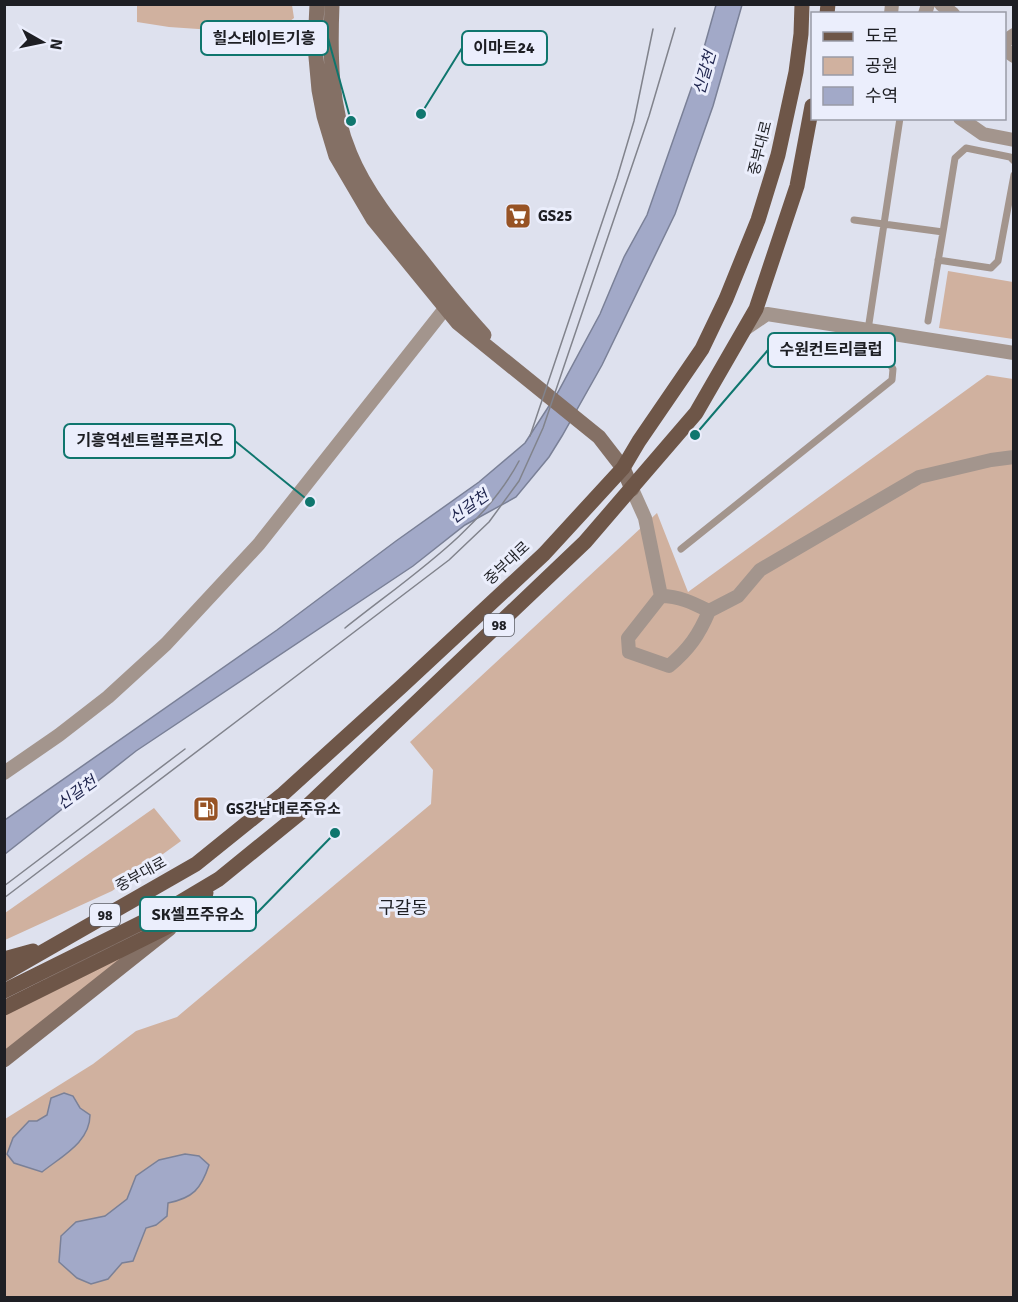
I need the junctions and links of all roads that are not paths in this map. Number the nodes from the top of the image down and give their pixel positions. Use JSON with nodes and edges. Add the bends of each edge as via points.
{"nodes":[{"id":1,"x":317,"y":4,"type":"edge"},
{"id":2,"x":332,"y":4,"type":"edge"},
{"id":3,"x":802,"y":4,"type":"edge"},
{"id":4,"x":811,"y":116,"type":"edge"},
{"id":5,"x":900,"y":120,"type":"edge"},
{"id":6,"x":963,"y":120,"type":"edge"},
{"id":7,"x":1014,"y":140,"type":"edge"},
{"id":8,"x":1014,"y":161,"type":"edge"},
{"id":9,"x":1014,"y":175,"type":"edge"},
{"id":10,"x":854,"y":220,"type":"dead end"},
{"id":11,"x":884,"y":224,"type":"junction"},
{"id":12,"x":943,"y":232,"type":"junction"},
{"id":13,"x":938,"y":260,"type":"junction"},
{"id":14,"x":765,"y":283,"type":"junction"},
{"id":15,"x":449,"y":304,"type":"junction"},
{"id":16,"x":767,"y":314,"type":"junction"},
{"id":17,"x":928,"y":321,"type":"dead end"},
{"id":18,"x":744,"y":329,"type":"junction"},
{"id":19,"x":868,"y":330,"type":"junction"},
{"id":20,"x":1014,"y":353,"type":"edge"},
{"id":21,"x":1014,"y":457,"type":"edge"},
{"id":22,"x":623,"y":468,"type":"junction"},
{"id":23,"x":632,"y":489,"type":"junction"},
{"id":24,"x":681,"y":549,"type":"dead end"},
{"id":25,"x":661,"y":596,"type":"junction"},
{"id":26,"x":709,"y":612,"type":"junction"},
{"id":27,"x":4,"y":773,"type":"edge"},
{"id":28,"x":219,"y":879,"type":"junction"},
{"id":29,"x":181,"y":920,"type":"junction"},
{"id":30,"x":50,"y":946,"type":"junction"},
{"id":31,"x":4,"y":959,"type":"edge"},
{"id":32,"x":4,"y":974,"type":"edge"},
{"id":33,"x":4,"y":991,"type":"edge"},
{"id":34,"x":4,"y":1008,"type":"edge"},
{"id":35,"x":4,"y":1060,"type":"edge"}],
"edges":[{"from":1,"to":15,"type":"street","via":[[319,90],[336,156],[373,219]]},
{"from":2,"to":15,"type":"street","via":[[334,90],[350,155],[383,213]]},
{"from":3,"to":22,"type":"main road","name":"중부대로","number":"98","via":[[796,72],[758,220],[702,350]]},
{"from":4,"to":14,"type":"main road","number":"98","via":[[797,186]]},
{"from":5,"to":11,"type":"lane"},
{"from":6,"to":7,"type":"street","via":[[983,134]]},
{"from":8,"to":12,"type":"lane","via":[[966,148],[956,158]]},
{"from":9,"to":13,"type":"lane","via":[[998,261],[991,268]]},
{"from":10,"to":11,"type":"lane"},
{"from":11,"to":12,"type":"lane"},
{"from":11,"to":19,"type":"lane"},
{"from":12,"to":13,"type":"lane"},
{"from":13,"to":17,"type":"lane"},
{"from":14,"to":16,"type":"street"},
{"from":14,"to":18,"type":"main road","number":"98"},
{"from":15,"to":22,"type":"street","via":[[458,323],[599,437]]},
{"from":15,"to":27,"type":"street","via":[[259,544],[174,636],[100,703]]},
{"from":16,"to":18,"type":"street"},
{"from":16,"to":19,"type":"street"},
{"from":18,"to":23,"type":"main road","number":"98","via":[[696,413]]},
{"from":19,"to":20,"type":"street"},
{"from":19,"to":24,"type":"lane","via":[[893,369],[892,380]]},
{"from":21,"to":26,"type":"street","via":[[919,477],[760,570],[738,596]]},
{"from":22,"to":23,"type":"street"},
{"from":22,"to":30,"type":"main road","name":"중부대로","number":"98","via":[[544,554],[283,794],[196,864]]},
{"from":23,"to":25,"type":"street","via":[[645,518]]},
{"from":23,"to":28,"type":"main road","number":"98","via":[[573,555],[300,814]]},
{"from":25,"to":26,"type":"street","via":[[693,603]]},
{"from":25,"to":26,"type":"street","via":[[628,638],[629,652],[669,666],[688,650]]},
{"from":28,"to":29,"type":"main road"},
{"from":28,"to":33,"type":"main road","number":"98","via":[[167,910]]},
{"from":29,"to":34,"type":"main road"},
{"from":29,"to":35,"type":"street"},
{"from":30,"to":31,"type":"main road"},
{"from":30,"to":32,"type":"main road","name":"중부대로","number":"98"}]}
